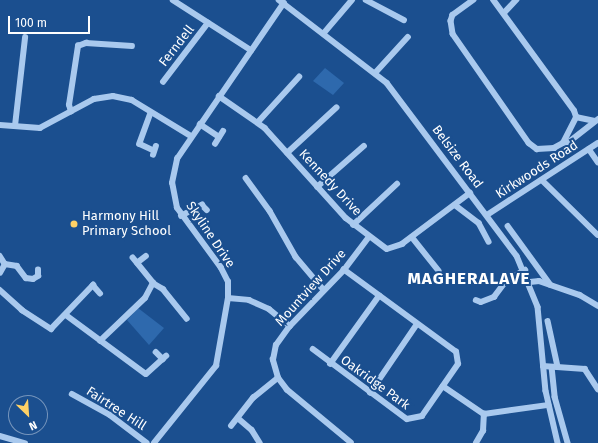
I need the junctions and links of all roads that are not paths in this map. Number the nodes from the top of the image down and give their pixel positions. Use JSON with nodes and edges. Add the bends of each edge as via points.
{"nodes":[{"id":1,"x":173,"y":0,"type":"edge"},
{"id":2,"x":352,"y":0,"type":"edge"},
{"id":3,"x":366,"y":0,"type":"edge"},
{"id":4,"x":474,"y":0,"type":"edge"},
{"id":5,"x":493,"y":0,"type":"edge"},
{"id":6,"x":516,"y":0,"type":"edge"},
{"id":7,"x":281,"y":2,"type":"edge"},
{"id":8,"x":504,"y":13,"type":"junction"},
{"id":9,"x":404,"y":20,"type":"dead end"},
{"id":10,"x":208,"y":23,"type":"junction"},
{"id":11,"x":324,"y":33,"type":"junction"},
{"id":12,"x":408,"y":37,"type":"dead end"},
{"id":13,"x":24,"y":38,"type":"dead end"},
{"id":14,"x":132,"y":46,"type":"dead end"},
{"id":15,"x":251,"y":50,"type":"junction"},
{"id":16,"x":376,"y":72,"type":"junction"},
{"id":17,"x":299,"y":77,"type":"dead end"},
{"id":18,"x":162,"y":83,"type":"dead end"},
{"id":19,"x":219,"y":96,"type":"junction"},
{"id":20,"x":336,"y":108,"type":"dead end"},
{"id":21,"x":71,"y":112,"type":"junction"},
{"id":22,"x":151,"y":113,"type":"junction"},
{"id":23,"x":576,"y":117,"type":"junction"},
{"id":24,"x":596,"y":120,"type":"edge"},
{"id":25,"x":258,"y":122,"type":"junction"},
{"id":26,"x":200,"y":124,"type":"junction"},
{"id":27,"x":0,"y":125,"type":"edge"},
{"id":28,"x":15,"y":126,"type":"junction"},
{"id":29,"x":223,"y":131,"type":"dead end"},
{"id":30,"x":191,"y":136,"type":"junction"},
{"id":31,"x":219,"y":137,"type":"junction"},
{"id":32,"x":598,"y":142,"type":"edge"},
{"id":33,"x":563,"y":143,"type":"junction"},
{"id":34,"x":215,"y":144,"type":"dead end"},
{"id":35,"x":364,"y":146,"type":"dead end"},
{"id":36,"x":589,"y":149,"type":"junction"},
{"id":37,"x":154,"y":150,"type":"dead end"},
{"id":38,"x":287,"y":153,"type":"junction"},
{"id":39,"x":598,"y":162,"type":"edge"},
{"id":40,"x":246,"y":178,"type":"dead end"},
{"id":41,"x":542,"y":180,"type":"junction"},
{"id":42,"x":397,"y":184,"type":"dead end"},
{"id":43,"x":317,"y":187,"type":"junction"},
{"id":44,"x":470,"y":193,"type":"junction"},
{"id":45,"x":455,"y":205,"type":"junction"},
{"id":46,"x":207,"y":210,"type":"dead end"},
{"id":47,"x":487,"y":215,"type":"junction"},
{"id":48,"x":181,"y":216,"type":"junction"},
{"id":49,"x":353,"y":224,"type":"junction"},
{"id":50,"x":508,"y":226,"type":"dead end"},
{"id":51,"x":598,"y":235,"type":"edge"},
{"id":52,"x":369,"y":237,"type":"junction"},
{"id":53,"x":412,"y":237,"type":"junction"},
{"id":54,"x":489,"y":242,"type":"dead end"},
{"id":55,"x":0,"y":256,"type":"edge"},
{"id":56,"x":146,"y":256,"type":"dead end"},
{"id":57,"x":5,"y":264,"type":"junction"},
{"id":58,"x":38,"y":270,"type":"dead end"},
{"id":59,"x":344,"y":270,"type":"junction"},
{"id":60,"x":525,"y":270,"type":"junction"},
{"id":61,"x":439,"y":271,"type":"dead end"},
{"id":62,"x":0,"y":273,"type":"edge"},
{"id":63,"x":530,"y":282,"type":"junction"},
{"id":64,"x":153,"y":283,"type":"junction"},
{"id":65,"x":551,"y":284,"type":"junction"},
{"id":66,"x":0,"y":290,"type":"edge"},
{"id":67,"x":324,"y":290,"type":"junction"},
{"id":68,"x":100,"y":292,"type":"dead end"},
{"id":69,"x":379,"y":296,"type":"junction"},
{"id":70,"x":228,"y":298,"type":"junction"},
{"id":71,"x":476,"y":300,"type":"dead end"},
{"id":72,"x":598,"y":306,"type":"edge"},
{"id":73,"x":66,"y":315,"type":"junction"},
{"id":74,"x":187,"y":318,"type":"dead end"},
{"id":75,"x":548,"y":321,"type":"dead end"},
{"id":76,"x":417,"y":324,"type":"junction"},
{"id":77,"x":290,"y":326,"type":"junction"},
{"id":78,"x":100,"y":341,"type":"junction"},
{"id":79,"x":313,"y":349,"type":"dead end"},
{"id":80,"x":156,"y":352,"type":"dead end"},
{"id":81,"x":330,"y":364,"type":"junction"},
{"id":82,"x":543,"y":366,"type":"junction"},
{"id":83,"x":555,"y":367,"type":"junction"},
{"id":84,"x":278,"y":378,"type":"junction"},
{"id":85,"x":443,"y":386,"type":"junction"},
{"id":86,"x":598,"y":389,"type":"edge"},
{"id":87,"x":370,"y":393,"type":"junction"},
{"id":88,"x":72,"y":394,"type":"dead end"},
{"id":89,"x":548,"y":405,"type":"junction"},
{"id":90,"x":484,"y":414,"type":"junction"},
{"id":91,"x":238,"y":418,"type":"junction"},
{"id":92,"x":231,"y":426,"type":"dead end"},
{"id":93,"x":0,"y":436,"type":"edge"},
{"id":94,"x":25,"y":443,"type":"edge"},
{"id":95,"x":148,"y":443,"type":"edge"},
{"id":96,"x":154,"y":443,"type":"edge"},
{"id":97,"x":260,"y":443,"type":"edge"},
{"id":98,"x":351,"y":443,"type":"edge"},
{"id":99,"x":476,"y":443,"type":"edge"},
{"id":100,"x":558,"y":443,"type":"edge"},
{"id":101,"x":568,"y":443,"type":"edge"}],
"edges":[{"from":1,"to":10,"type":"street"},
{"from":2,"to":11,"type":"street"},
{"from":3,"to":9,"type":"street"},
{"from":4,"to":33,"type":"street","via":[[453,15],[453,34],[529,143],[537,149],[554,148]]},
{"from":5,"to":8,"type":"street"},
{"from":6,"to":8,"type":"street"},
{"from":7,"to":11,"type":"street","name":"Belsize Road"},
{"from":7,"to":15,"type":"street","name":"Skyline Drive"},
{"from":8,"to":23,"type":"street"},
{"from":10,"to":15,"type":"street"},
{"from":10,"to":18,"type":"street","name":"Ferndell"},
{"from":11,"to":16,"type":"street","name":"Belsize Road"},
{"from":12,"to":16,"type":"street"},
{"from":13,"to":28,"type":"street"},
{"from":14,"to":21,"type":"street","via":[[86,42],[78,46],[69,105]]},
{"from":15,"to":19,"type":"street","name":"Skyline Drive"},
{"from":16,"to":44,"type":"street","name":"Belsize Road"},
{"from":17,"to":25,"type":"street"},
{"from":19,"to":25,"type":"street","name":"Kennedy Drive"},
{"from":19,"to":26,"type":"street","name":"Skyline Drive"},
{"from":20,"to":38,"type":"street"},
{"from":21,"to":22,"type":"street","via":[[94,99],[113,96],[132,100]]},
{"from":21,"to":28,"type":"street","via":[[40,128]]},
{"from":22,"to":30,"type":"street"},
{"from":22,"to":37,"type":"street","via":[[140,144]]},
{"from":23,"to":24,"type":"street"},
{"from":23,"to":33,"type":"street"},
{"from":24,"to":33,"type":"street","via":[[569,142]]},
{"from":25,"to":38,"type":"street","name":"Kennedy Drive"},
{"from":26,"to":30,"type":"street","name":"Skyline Drive"},
{"from":26,"to":31,"type":"street"},
{"from":27,"to":28,"type":"street"},
{"from":29,"to":31,"type":"street"},
{"from":30,"to":48,"type":"street","name":"Skyline Drive","via":[[177,159],[173,174],[174,196]]},
{"from":31,"to":34,"type":"street"},
{"from":32,"to":36,"type":"street","name":"Kirkwoods Road"},
{"from":35,"to":43,"type":"street"},
{"from":36,"to":39,"type":"street"},
{"from":36,"to":41,"type":"street","name":"Kirkwoods Road"},
{"from":38,"to":43,"type":"street","name":"Kennedy Drive"},
{"from":40,"to":67,"type":"street","via":[[270,211],[296,257]]},
{"from":41,"to":47,"type":"street","name":"Kirkwoods Road"},
{"from":41,"to":51,"type":"street"},
{"from":42,"to":49,"type":"street"},
{"from":43,"to":49,"type":"street","name":"Kennedy Drive"},
{"from":44,"to":45,"type":"street","name":"Kennedy Drive"},
{"from":44,"to":47,"type":"street","name":"Belsize Road"},
{"from":45,"to":53,"type":"street","name":"Kennedy Drive"},
{"from":45,"to":54,"type":"street","via":[[479,223]]},
{"from":46,"to":48,"type":"street","via":[[202,205]]},
{"from":47,"to":60,"type":"street","name":"Belsize Road"},
{"from":48,"to":70,"type":"street","name":"Skyline Drive","via":[[221,268],[228,282]]},
{"from":49,"to":52,"type":"street","name":"Kennedy Drive"},
{"from":50,"to":65,"type":"street"},
{"from":52,"to":53,"type":"street","name":"Kennedy Drive","via":[[392,249]]},
{"from":52,"to":59,"type":"street","name":"Mountview Drive"},
{"from":53,"to":61,"type":"street"},
{"from":55,"to":57,"type":"street"},
{"from":56,"to":64,"type":"street","via":[[135,261]]},
{"from":57,"to":58,"type":"street","via":[[20,267],[29,279],[38,276]]},
{"from":57,"to":62,"type":"street"},
{"from":59,"to":67,"type":"street","name":"Mountview Drive"},
{"from":59,"to":69,"type":"street"},
{"from":60,"to":63,"type":"street","name":"Belsize Road"},
{"from":60,"to":71,"type":"street","via":[[506,281],[494,297],[481,302]]},
{"from":63,"to":65,"type":"street"},
{"from":63,"to":82,"type":"street","name":"Belsize Road","via":[[540,321]]},
{"from":64,"to":74,"type":"street","via":[[163,289]]},
{"from":64,"to":78,"type":"street","via":[[145,298]]},
{"from":65,"to":72,"type":"street","via":[[580,294]]},
{"from":66,"to":73,"type":"street","via":[[22,310],[51,328]]},
{"from":67,"to":77,"type":"street","name":"Mountview Drive"},
{"from":68,"to":73,"type":"street","via":[[93,285]]},
{"from":69,"to":76,"type":"street"},
{"from":69,"to":81,"type":"street"},
{"from":70,"to":77,"type":"street","via":[[249,300],[269,309]]},
{"from":70,"to":96,"type":"street","name":"Skyline Drive","via":[[216,366]]},
{"from":73,"to":78,"type":"street"},
{"from":75,"to":83,"type":"street"},
{"from":76,"to":85,"type":"street","via":[[456,352],[459,357],[458,364]]},
{"from":76,"to":87,"type":"street"},
{"from":77,"to":84,"type":"street","name":"Mountview Drive","via":[[274,352]]},
{"from":78,"to":80,"type":"street","via":[[146,374],[165,357]]},
{"from":79,"to":81,"type":"street","name":"Oakridge Park"},
{"from":81,"to":87,"type":"street","name":"Oakridge Park"},
{"from":82,"to":83,"type":"street"},
{"from":82,"to":89,"type":"street","name":"Belsize Road"},
{"from":83,"to":86,"type":"street","via":[[585,369]]},
{"from":83,"to":101,"type":"street","via":[[555,397]]},
{"from":84,"to":91,"type":"street","via":[[254,398]]},
{"from":84,"to":98,"type":"street","via":[[287,390]]},
{"from":85,"to":87,"type":"street","name":"Oakridge Park","via":[[422,416],[414,420],[407,419]]},
{"from":85,"to":90,"type":"street"},
{"from":88,"to":95,"type":"street","name":"Fairtree Hill","via":[[110,415]]},
{"from":89,"to":90,"type":"street"},
{"from":89,"to":100,"type":"street","name":"Belsize Road"},
{"from":90,"to":99,"type":"street","via":[[483,431]]},
{"from":91,"to":92,"type":"street"},
{"from":91,"to":97,"type":"street","via":[[252,430]]},
{"from":93,"to":94,"type":"street"}]}
